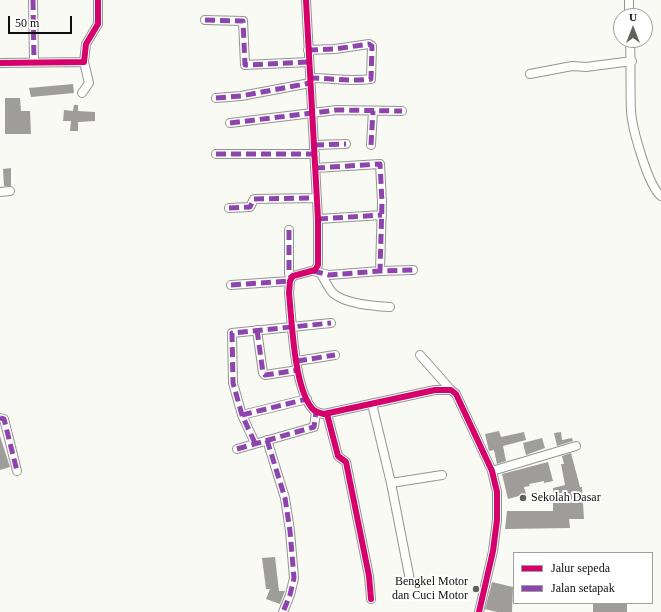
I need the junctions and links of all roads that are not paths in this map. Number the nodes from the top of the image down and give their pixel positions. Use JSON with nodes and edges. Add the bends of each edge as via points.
{"nodes":[{"id":1,"x":33,"y":0,"type":"edge"},
{"id":2,"x":98,"y":0,"type":"edge"},
{"id":3,"x":306,"y":0,"type":"edge"},
{"id":4,"x":205,"y":20,"type":"dead end"},
{"id":5,"x":630,"y":48,"type":"edge"},
{"id":6,"x":308,"y":50,"type":"junction"},
{"id":7,"x":631,"y":61,"type":"junction"},
{"id":8,"x":0,"y":62,"type":"edge"},
{"id":9,"x":34,"y":62,"type":"junction"},
{"id":10,"x":84,"y":62,"type":"junction"},
{"id":11,"x":309,"y":62,"type":"junction"},
{"id":12,"x":530,"y":74,"type":"dead end"},
{"id":13,"x":310,"y":81,"type":"junction"},
{"id":14,"x":82,"y":93,"type":"dead end"},
{"id":15,"x":216,"y":98,"type":"dead end"},
{"id":16,"x":373,"y":111,"type":"junction"},
{"id":17,"x":402,"y":111,"type":"dead end"},
{"id":18,"x":311,"y":114,"type":"junction"},
{"id":19,"x":230,"y":123,"type":"dead end"},
{"id":20,"x":346,"y":144,"type":"dead end"},
{"id":21,"x":314,"y":145,"type":"junction"},
{"id":22,"x":371,"y":145,"type":"dead end"},
{"id":23,"x":216,"y":154,"type":"dead end"},
{"id":24,"x":315,"y":154,"type":"junction"},
{"id":25,"x":315,"y":168,"type":"junction"},
{"id":26,"x":10,"y":191,"type":"dead end"},
{"id":27,"x":0,"y":192,"type":"edge"},
{"id":28,"x":661,"y":196,"type":"edge"},
{"id":29,"x":316,"y":198,"type":"junction"},
{"id":30,"x":230,"y":208,"type":"dead end"},
{"id":31,"x":382,"y":215,"type":"junction"},
{"id":32,"x":318,"y":219,"type":"junction"},
{"id":33,"x":289,"y":230,"type":"dead end"},
{"id":34,"x":413,"y":270,"type":"dead end"},
{"id":35,"x":313,"y":271,"type":"junction"},
{"id":36,"x":380,"y":271,"type":"junction"},
{"id":37,"x":321,"y":274,"type":"junction"},
{"id":38,"x":291,"y":280,"type":"junction"},
{"id":39,"x":232,"y":285,"type":"dead end"},
{"id":40,"x":390,"y":307,"type":"dead end"},
{"id":41,"x":331,"y":323,"type":"dead end"},
{"id":42,"x":292,"y":327,"type":"junction"},
{"id":43,"x":257,"y":330,"type":"junction"},
{"id":44,"x":335,"y":355,"type":"dead end"},
{"id":45,"x":420,"y":355,"type":"dead end"},
{"id":46,"x":298,"y":365,"type":"junction"},
{"id":47,"x":451,"y":390,"type":"junction"},
{"id":48,"x":307,"y":399,"type":"junction"},
{"id":49,"x":372,"y":404,"type":"junction"},
{"id":50,"x":316,"y":412,"type":"junction"},
{"id":51,"x":327,"y":414,"type":"junction"},
{"id":52,"x":242,"y":415,"type":"junction"},
{"id":53,"x":0,"y":418,"type":"edge"},
{"id":54,"x":267,"y":440,"type":"junction"},
{"id":55,"x":255,"y":443,"type":"junction"},
{"id":56,"x":576,"y":446,"type":"dead end"},
{"id":57,"x":237,"y":448,"type":"dead end"},
{"id":58,"x":18,"y":471,"type":"dead end"},
{"id":59,"x":492,"y":471,"type":"junction"},
{"id":60,"x":442,"y":475,"type":"dead end"},
{"id":61,"x":391,"y":483,"type":"junction"},
{"id":62,"x":410,"y":580,"type":"dead end"},
{"id":63,"x":371,"y":599,"type":"dead end"},
{"id":64,"x":283,"y":612,"type":"edge"},
{"id":65,"x":479,"y":612,"type":"edge"}],
"edges":[{"from":1,"to":9,"type":"street"},
{"from":2,"to":10,"type":"street","via":[[98,24],[86,44]]},
{"from":3,"to":6,"type":"street"},
{"from":4,"to":11,"type":"street","via":[[243,21],[245,64]]},
{"from":5,"to":7,"type":"street"},
{"from":6,"to":11,"type":"street"},
{"from":6,"to":13,"type":"street","via":[[369,44],[372,46],[371,79],[342,81],[335,78]]},
{"from":7,"to":12,"type":"street","via":[[586,67],[572,66]]},
{"from":7,"to":28,"type":"street","via":[[633,124],[645,167],[654,190]]},
{"from":8,"to":9,"type":"street"},
{"from":9,"to":10,"type":"street"},
{"from":10,"to":14,"type":"street","via":[[89,83]]},
{"from":11,"to":13,"type":"street"},
{"from":13,"to":15,"type":"street","via":[[241,96]]},
{"from":13,"to":18,"type":"street"},
{"from":16,"to":17,"type":"street"},
{"from":16,"to":18,"type":"street","via":[[336,110]]},
{"from":16,"to":22,"type":"street"},
{"from":18,"to":19,"type":"street"},
{"from":18,"to":21,"type":"street"},
{"from":20,"to":21,"type":"street"},
{"from":21,"to":24,"type":"street"},
{"from":23,"to":24,"type":"street"},
{"from":24,"to":25,"type":"street"},
{"from":25,"to":29,"type":"street"},
{"from":25,"to":31,"type":"street","via":[[380,164]]},
{"from":26,"to":27,"type":"street"},
{"from":29,"to":30,"type":"street","via":[[254,199],[251,207]]},
{"from":29,"to":32,"type":"street"},
{"from":31,"to":32,"type":"street"},
{"from":31,"to":36,"type":"street"},
{"from":32,"to":35,"type":"street","via":[[318,265]]},
{"from":33,"to":38,"type":"street"},
{"from":34,"to":36,"type":"street"},
{"from":35,"to":37,"type":"street"},
{"from":35,"to":38,"type":"street","via":[[296,274]]},
{"from":36,"to":37,"type":"street"},
{"from":37,"to":40,"type":"street","via":[[333,293],[343,298],[366,305]]},
{"from":38,"to":39,"type":"street"},
{"from":38,"to":42,"type":"street","via":[[289,294]]},
{"from":41,"to":42,"type":"street"},
{"from":42,"to":43,"type":"street"},
{"from":42,"to":46,"type":"street"},
{"from":43,"to":46,"type":"street","via":[[265,375]]},
{"from":43,"to":52,"type":"street","via":[[232,333],[233,383]]},
{"from":44,"to":46,"type":"street"},
{"from":45,"to":47,"type":"street"},
{"from":46,"to":48,"type":"street"},
{"from":47,"to":49,"type":"street","via":[[435,390]]},
{"from":47,"to":59,"type":"street","via":[[456,394]]},
{"from":48,"to":50,"type":"street","via":[[310,407]]},
{"from":48,"to":52,"type":"street"},
{"from":49,"to":51,"type":"street"},
{"from":49,"to":61,"type":"street"},
{"from":50,"to":51,"type":"street"},
{"from":50,"to":54,"type":"street","via":[[314,427]]},
{"from":51,"to":63,"type":"street","via":[[338,456],[346,462],[369,576]]},
{"from":52,"to":55,"type":"street"},
{"from":53,"to":58,"type":"street","via":[[4,419]]},
{"from":54,"to":55,"type":"street"},
{"from":54,"to":64,"type":"street","via":[[285,498],[290,531],[294,578]]},
{"from":55,"to":57,"type":"street"},
{"from":56,"to":59,"type":"street"},
{"from":59,"to":65,"type":"street","via":[[497,492],[497,520],[493,551]]},
{"from":60,"to":61,"type":"street"},
{"from":61,"to":62,"type":"street"}]}
